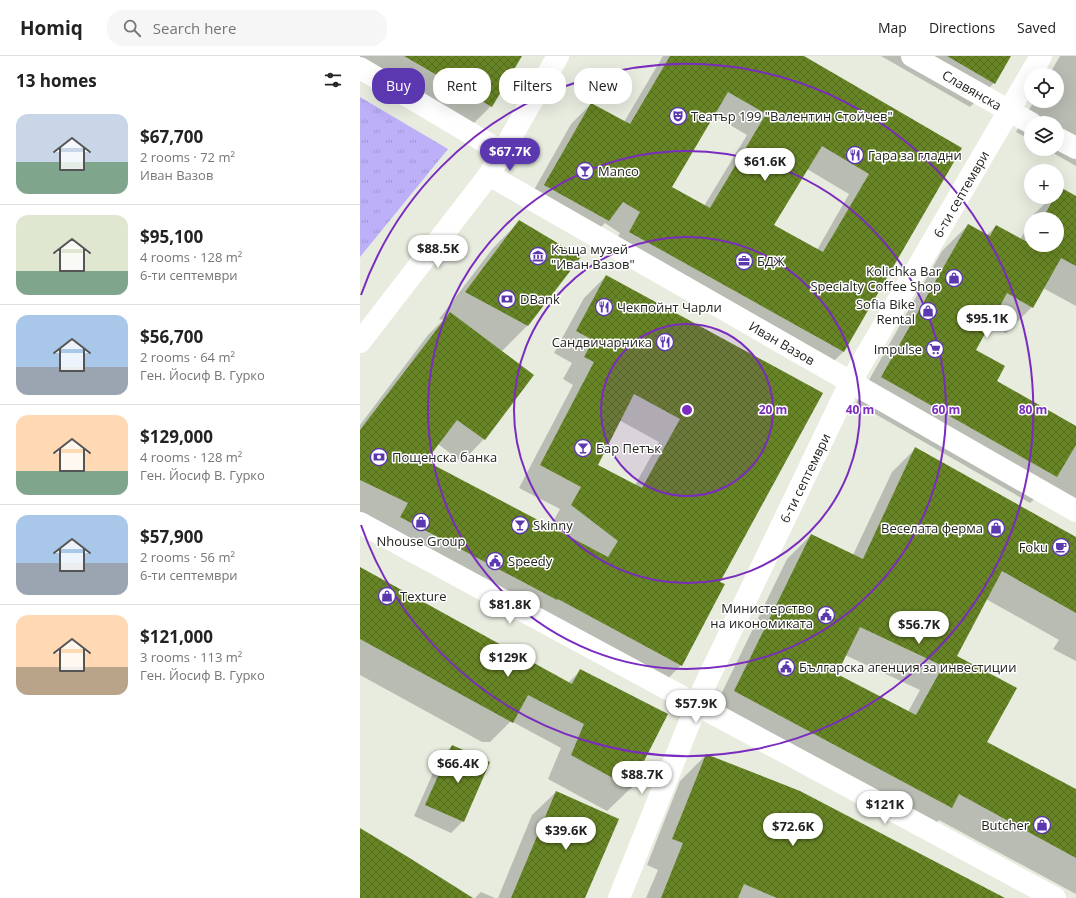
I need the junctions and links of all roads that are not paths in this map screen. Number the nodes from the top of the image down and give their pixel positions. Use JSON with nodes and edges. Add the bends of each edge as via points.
{"nodes":[{"id":1,"x":558,"y":56,"type":"edge"},
{"id":2,"x":912,"y":56,"type":"edge"},
{"id":3,"x":1040,"y":56,"type":"edge"},
{"id":4,"x":360,"y":68,"type":"edge"},
{"id":5,"x":1009,"y":111,"type":"junction"},
{"id":6,"x":1024,"y":119,"type":"edge"},
{"id":7,"x":1064,"y":142,"type":"edge"},
{"id":8,"x":1076,"y":148,"type":"edge"},
{"id":9,"x":502,"y":152,"type":"junction"},
{"id":10,"x":489,"y":174,"type":"junction"},
{"id":11,"x":360,"y":342,"type":"edge"},
{"id":12,"x":850,"y":383,"type":"junction"},
{"id":13,"x":1076,"y":511,"type":"edge"},
{"id":14,"x":360,"y":523,"type":"edge"},
{"id":15,"x":697,"y":705,"type":"junction"},
{"id":16,"x":619,"y":898,"type":"edge"},
{"id":17,"x":1055,"y":898,"type":"edge"}],
"edges":[{"from":1,"to":9,"type":"street"},
{"from":2,"to":5,"type":"street","name":"Славянска"},
{"from":3,"to":5,"type":"street","name":"6-ти септември"},
{"from":4,"to":9,"type":"street"},
{"from":5,"to":6,"type":"street","name":"Славянска"},
{"from":5,"to":12,"type":"street","name":"6-ти септември"},
{"from":7,"to":8,"type":"street"},
{"from":9,"to":10,"type":"street"},
{"from":10,"to":11,"type":"street"},
{"from":10,"to":12,"type":"street","name":"Иван Вазов"},
{"from":12,"to":13,"type":"street","name":"Иван Вазов"},
{"from":12,"to":15,"type":"street","name":"6-ти септември"},
{"from":14,"to":15,"type":"street","via":[[565,636]]},
{"from":15,"to":16,"type":"street","name":"6-ти септември"},
{"from":15,"to":17,"type":"street"}]}
